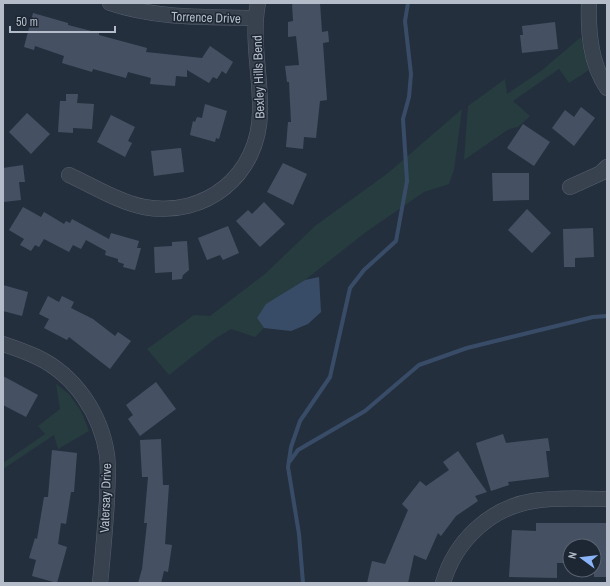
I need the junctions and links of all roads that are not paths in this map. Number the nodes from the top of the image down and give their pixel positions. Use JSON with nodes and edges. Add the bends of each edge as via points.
{"nodes":[{"id":1,"x":110,"y":3,"type":"edge"},
{"id":2,"x":258,"y":3,"type":"edge"},
{"id":3,"x":589,"y":3,"type":"edge"},
{"id":4,"x":255,"y":18,"type":"junction"},
{"id":5,"x":607,"y":88,"type":"edge"},
{"id":6,"x":607,"y":167,"type":"edge"},
{"id":7,"x":69,"y":175,"type":"dead end"},
{"id":8,"x":570,"y":187,"type":"dead end"},
{"id":9,"x":3,"y":344,"type":"edge"},
{"id":10,"x":607,"y":499,"type":"edge"},
{"id":11,"x":100,"y":583,"type":"edge"},
{"id":12,"x":443,"y":583,"type":"edge"}],
"edges":[{"from":1,"to":4,"type":"street","name":"Torrence Drive","via":[[175,16]]},
{"from":2,"to":4,"type":"street","name":"Bexley Hills Bend"},
{"from":3,"to":5,"type":"street","via":[[593,56]]},
{"from":4,"to":7,"type":"street","name":"Bexley Hills Bend","via":[[259,128],[256,143],[247,163],[226,187],[211,198],[197,203],[182,207],[156,208],[127,202]]},
{"from":6,"to":8,"type":"street","via":[[601,173]]},
{"from":9,"to":11,"type":"street","name":"Vatersay Drive","via":[[38,357],[64,375],[75,385],[95,415],[107,455],[108,475]]},
{"from":10,"to":12,"type":"street","via":[[535,500],[501,512],[465,539],[455,553]]}]}
